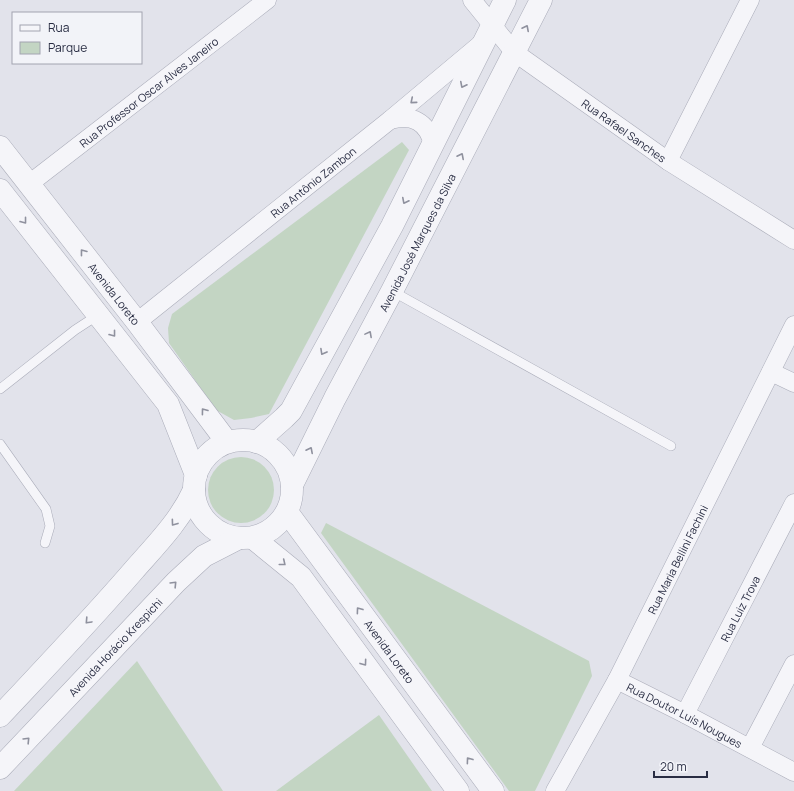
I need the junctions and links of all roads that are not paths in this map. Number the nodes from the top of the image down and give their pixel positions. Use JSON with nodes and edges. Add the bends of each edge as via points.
{"nodes":[{"id":1,"x":267,"y":0,"type":"edge"},
{"id":2,"x":472,"y":0,"type":"edge"},
{"id":3,"x":506,"y":0,"type":"edge"},
{"id":4,"x":541,"y":0,"type":"edge"},
{"id":5,"x":750,"y":0,"type":"edge"},
{"id":6,"x":489,"y":33,"type":"junction"},
{"id":7,"x":514,"y":52,"type":"junction"},
{"id":8,"x":390,"y":120,"type":"junction"},
{"id":9,"x":434,"y":144,"type":"junction"},
{"id":10,"x":0,"y":147,"type":"edge"},
{"id":11,"x":668,"y":161,"type":"junction"},
{"id":12,"x":29,"y":184,"type":"junction"},
{"id":13,"x":0,"y":190,"type":"edge"},
{"id":14,"x":794,"y":240,"type":"edge"},
{"id":15,"x":392,"y":291,"type":"junction"},
{"id":16,"x":98,"y":315,"type":"junction"},
{"id":17,"x":137,"y":322,"type":"junction"},
{"id":18,"x":794,"y":325,"type":"edge"},
{"id":19,"x":771,"y":372,"type":"junction"},
{"id":20,"x":794,"y":383,"type":"edge"},
{"id":21,"x":0,"y":389,"type":"edge"},
{"id":22,"x":227,"y":442,"type":"junction"},
{"id":23,"x":257,"y":442,"type":"junction"},
{"id":24,"x":0,"y":444,"type":"edge"},
{"id":25,"x":670,"y":446,"type":"dead end"},
{"id":26,"x":195,"y":482,"type":"junction"},
{"id":27,"x":292,"y":485,"type":"junction"},
{"id":28,"x":794,"y":503,"type":"edge"},
{"id":29,"x":287,"y":512,"type":"junction"},
{"id":30,"x":246,"y":538,"type":"junction"},
{"id":31,"x":45,"y":543,"type":"dead end"},
{"id":32,"x":794,"y":664,"type":"edge"},
{"id":33,"x":618,"y":680,"type":"junction"},
{"id":34,"x":685,"y":714,"type":"junction"},
{"id":35,"x":0,"y":716,"type":"edge"},
{"id":36,"x":750,"y":748,"type":"junction"},
{"id":37,"x":0,"y":768,"type":"edge"},
{"id":38,"x":794,"y":772,"type":"edge"},
{"id":39,"x":458,"y":791,"type":"edge"},
{"id":40,"x":493,"y":791,"type":"edge"},
{"id":41,"x":555,"y":791,"type":"edge"}],
"edges":[{"from":1,"to":12,"type":"street","name":"Rua Professor Oscar Alves Janeiro"},
{"from":2,"to":6,"type":"street","name":"Rua Rafael Sanches"},
{"from":3,"to":6,"type":"street"},
{"from":7,"to":4,"type":"street","name":"Avenida José Marques da Silva","one_way":true},
{"from":5,"to":11,"type":"street"},
{"from":6,"to":7,"type":"street","name":"Rua Rafael Sanches"},
{"from":6,"to":8,"type":"street","name":"Rua Antônio Zambon","one_way":true},
{"from":6,"to":9,"type":"street","one_way":true},
{"from":7,"to":11,"type":"street","name":"Rua Rafael Sanches"},
{"from":15,"to":7,"type":"street","name":"Avenida José Marques da Silva","one_way":true},
{"from":8,"to":9,"type":"street","via":[[409,118],[418,121],[431,135]]},
{"from":8,"to":17,"type":"street","name":"Rua Antônio Zambon"},
{"from":9,"to":23,"type":"street","one_way":true,"via":[[291,411]]},
{"from":10,"to":12,"type":"street","name":"Avenida Loreto"},
{"from":11,"to":14,"type":"street","name":"Rua Rafael Sanches"},
{"from":17,"to":12,"type":"street","name":"Avenida Loreto","one_way":true},
{"from":13,"to":16,"type":"street","one_way":true},
{"from":15,"to":25,"type":"lane"},
{"from":27,"to":15,"type":"street","name":"Avenida José Marques da Silva","one_way":true},
{"from":16,"to":21,"type":"lane"},
{"from":16,"to":26,"type":"street","one_way":true,"via":[[168,404]]},
{"from":22,"to":17,"type":"street","name":"Avenida Loreto","one_way":true},
{"from":18,"to":19,"type":"street","name":"Rua Maria Bellini Fachini"},
{"from":19,"to":20,"type":"street"},
{"from":19,"to":33,"type":"street","name":"Rua Maria Bellini Fachini"},
{"from":22,"to":23,"type":"street"},
{"from":22,"to":26,"type":"street","via":[[213,450],[202,461]]},
{"from":23,"to":27,"type":"street","via":[[270,448],[281,458],[289,470]]},
{"from":24,"to":31,"type":"lane","via":[[46,508],[50,526]]},
{"from":26,"to":30,"type":"street","via":[[196,504],[202,517],[212,528],[225,535]]},
{"from":26,"to":35,"type":"street","one_way":true,"via":[[183,511],[172,527]]},
{"from":27,"to":29,"type":"street","via":[[292,499]]},
{"from":28,"to":34,"type":"street","name":"Rua Luiz Trova"},
{"from":29,"to":30,"type":"street","via":[[279,524],[267,533]]},
{"from":40,"to":29,"type":"street","name":"Avenida Loreto","one_way":true},
{"from":37,"to":30,"type":"street","name":"Avenida Horácio Krespichi","one_way":true,"via":[[176,582],[204,556]]},
{"from":30,"to":39,"type":"street","one_way":true,"via":[[301,577]]},
{"from":32,"to":36,"type":"street"},
{"from":33,"to":34,"type":"street","name":"Rua Doutor Luís Nougues"},
{"from":33,"to":41,"type":"street","name":"Rua Maria Bellini Fachini"},
{"from":34,"to":36,"type":"street","name":"Rua Doutor Luís Nougues"},
{"from":36,"to":38,"type":"street","name":"Rua Doutor Luís Nougues"}]}
